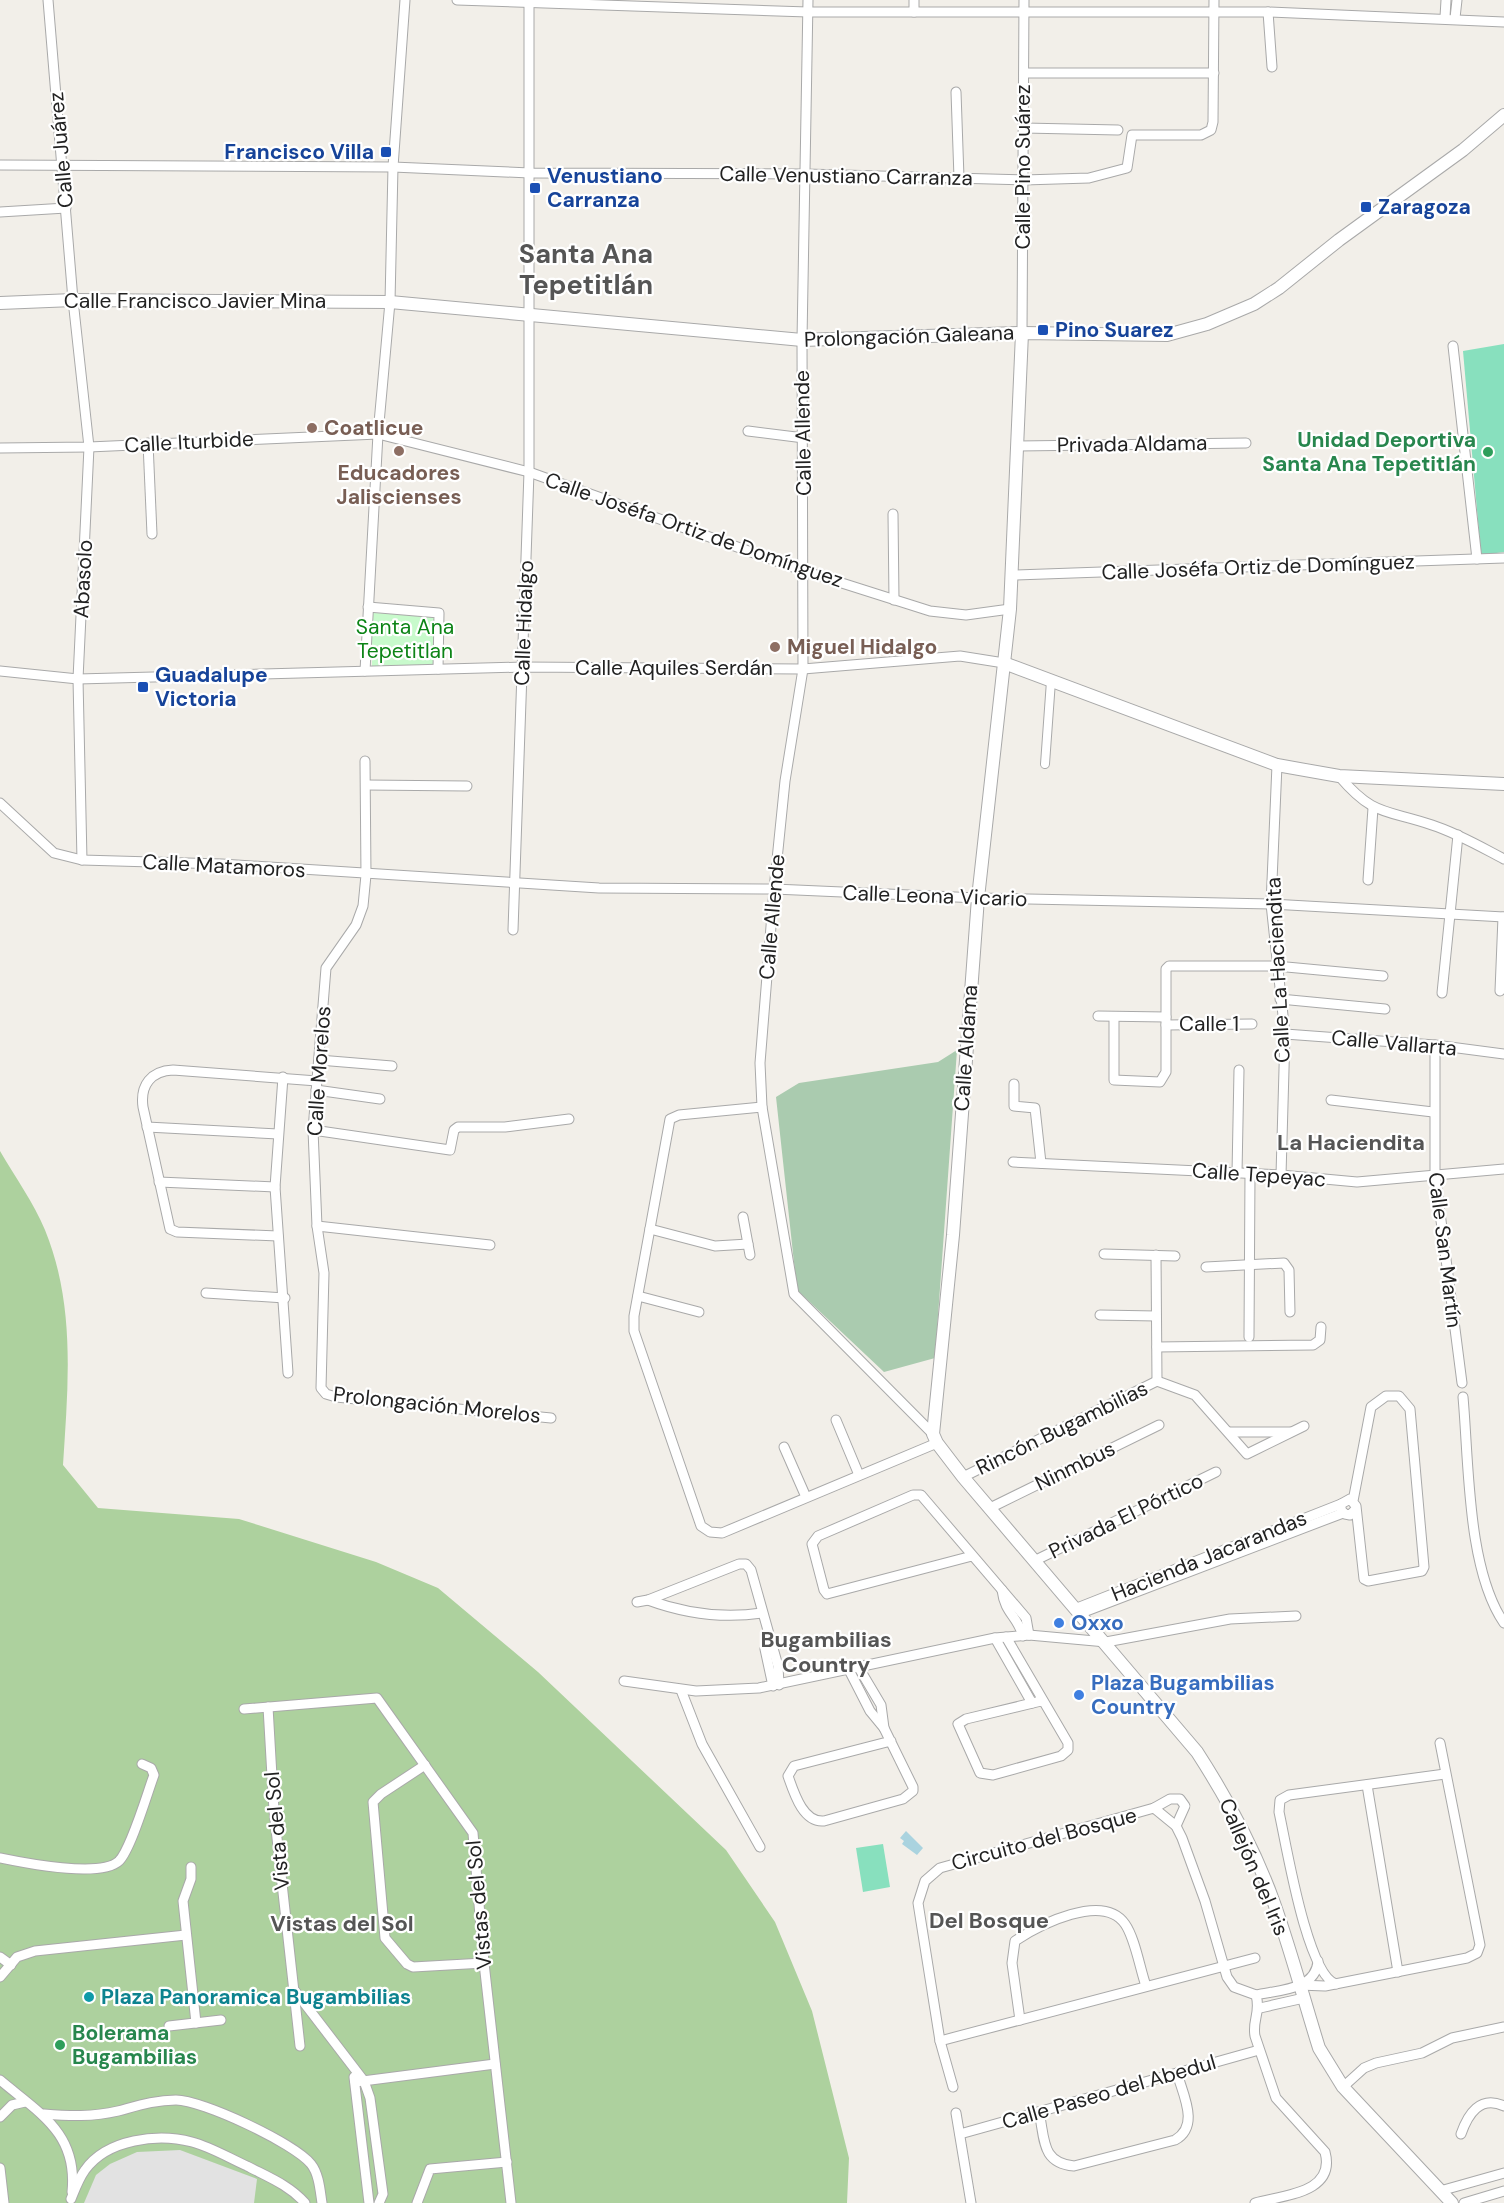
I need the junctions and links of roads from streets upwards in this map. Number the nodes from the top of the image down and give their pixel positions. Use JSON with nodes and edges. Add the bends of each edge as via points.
{"nodes":[{"id":1,"x":48,"y":0,"type":"edge"},
{"id":2,"x":405,"y":0,"type":"edge"},
{"id":3,"x":457,"y":0,"type":"edge"},
{"id":4,"x":808,"y":0,"type":"edge"},
{"id":5,"x":914,"y":0,"type":"edge"},
{"id":6,"x":1024,"y":0,"type":"edge"},
{"id":7,"x":1074,"y":0,"type":"edge"},
{"id":8,"x":1118,"y":0,"type":"edge"},
{"id":9,"x":1163,"y":0,"type":"edge"},
{"id":10,"x":1214,"y":0,"type":"edge"},
{"id":11,"x":1446,"y":0,"type":"edge"},
{"id":12,"x":1457,"y":0,"type":"edge"},
{"id":13,"x":529,"y":1,"type":"edge"},
{"id":14,"x":1074,"y":11,"type":"junction"},
{"id":15,"x":808,"y":12,"type":"junction"},
{"id":16,"x":914,"y":12,"type":"junction"},
{"id":17,"x":1024,"y":12,"type":"junction"},
{"id":18,"x":1117,"y":12,"type":"junction"},
{"id":19,"x":1164,"y":12,"type":"junction"},
{"id":20,"x":1214,"y":12,"type":"junction"},
{"id":21,"x":1268,"y":12,"type":"junction"},
{"id":22,"x":1450,"y":18,"type":"junction"},
{"id":23,"x":1504,"y":22,"type":"edge"},
{"id":24,"x":1272,"y":68,"type":"dead end"},
{"id":25,"x":1024,"y":73,"type":"junction"},
{"id":26,"x":1214,"y":73,"type":"junction"},
{"id":27,"x":957,"y":92,"type":"dead end"},
{"id":28,"x":1504,"y":115,"type":"edge"},
{"id":29,"x":1024,"y":128,"type":"junction"},
{"id":30,"x":1118,"y":130,"type":"dead end"},
{"id":31,"x":62,"y":164,"type":"junction"},
{"id":32,"x":0,"y":165,"type":"edge"},
{"id":33,"x":393,"y":167,"type":"junction"},
{"id":34,"x":530,"y":173,"type":"junction"},
{"id":35,"x":806,"y":174,"type":"junction"},
{"id":36,"x":959,"y":178,"type":"junction"},
{"id":37,"x":1024,"y":180,"type":"junction"},
{"id":38,"x":66,"y":208,"type":"junction"},
{"id":39,"x":0,"y":212,"type":"edge"},
{"id":40,"x":73,"y":300,"type":"junction"},
{"id":41,"x":390,"y":302,"type":"junction"},
{"id":42,"x":0,"y":303,"type":"edge"},
{"id":43,"x":530,"y":316,"type":"junction"},
{"id":44,"x":1022,"y":333,"type":"junction"},
{"id":45,"x":802,"y":340,"type":"junction"},
{"id":46,"x":1453,"y":346,"type":"dead end"},
{"id":47,"x":748,"y":431,"type":"dead end"},
{"id":48,"x":378,"y":434,"type":"junction"},
{"id":49,"x":804,"y":438,"type":"junction"},
{"id":50,"x":1246,"y":442,"type":"dead end"},
{"id":51,"x":148,"y":443,"type":"junction"},
{"id":52,"x":1018,"y":446,"type":"junction"},
{"id":53,"x":89,"y":447,"type":"junction"},
{"id":54,"x":0,"y":448,"type":"edge"},
{"id":55,"x":529,"y":472,"type":"junction"},
{"id":56,"x":893,"y":514,"type":"dead end"},
{"id":57,"x":152,"y":534,"type":"dead end"},
{"id":58,"x":1504,"y":558,"type":"edge"},
{"id":59,"x":1478,"y":559,"type":"junction"},
{"id":60,"x":804,"y":571,"type":"junction"},
{"id":61,"x":1012,"y":575,"type":"junction"},
{"id":62,"x":894,"y":600,"type":"junction"},
{"id":63,"x":368,"y":607,"type":"junction"},
{"id":64,"x":1010,"y":609,"type":"junction"},
{"id":65,"x":1004,"y":663,"type":"junction"},
{"id":66,"x":524,"y":667,"type":"junction"},
{"id":67,"x":438,"y":669,"type":"junction"},
{"id":68,"x":803,"y":669,"type":"junction"},
{"id":69,"x":0,"y":671,"type":"edge"},
{"id":70,"x":365,"y":671,"type":"junction"},
{"id":71,"x":78,"y":679,"type":"junction"},
{"id":72,"x":1052,"y":681,"type":"junction"},
{"id":73,"x":365,"y":761,"type":"dead end"},
{"id":74,"x":1046,"y":764,"type":"dead end"},
{"id":75,"x":1277,"y":765,"type":"junction"},
{"id":76,"x":1339,"y":776,"type":"junction"},
{"id":77,"x":1504,"y":784,"type":"edge"},
{"id":78,"x":366,"y":785,"type":"junction"},
{"id":79,"x":467,"y":786,"type":"dead end"},
{"id":80,"x":0,"y":802,"type":"edge"},
{"id":81,"x":1373,"y":808,"type":"junction"},
{"id":82,"x":1458,"y":835,"type":"junction"},
{"id":83,"x":1504,"y":859,"type":"edge"},
{"id":84,"x":82,"y":860,"type":"junction"},
{"id":85,"x":366,"y":875,"type":"junction"},
{"id":86,"x":1368,"y":880,"type":"dead end"},
{"id":87,"x":514,"y":883,"type":"junction"},
{"id":88,"x":774,"y":889,"type":"junction"},
{"id":89,"x":978,"y":898,"type":"junction"},
{"id":90,"x":1271,"y":904,"type":"junction"},
{"id":91,"x":1448,"y":916,"type":"junction"},
{"id":92,"x":1504,"y":917,"type":"edge"},
{"id":93,"x":513,"y":930,"type":"dead end"},
{"id":94,"x":1276,"y":966,"type":"junction"},
{"id":95,"x":1383,"y":976,"type":"dead end"},
{"id":96,"x":1500,"y":991,"type":"dead end"},
{"id":97,"x":1442,"y":993,"type":"dead end"},
{"id":98,"x":1280,"y":999,"type":"junction"},
{"id":99,"x":1385,"y":1009,"type":"dead end"},
{"id":100,"x":1098,"y":1016,"type":"dead end"},
{"id":101,"x":1114,"y":1017,"type":"junction"},
{"id":102,"x":1166,"y":1021,"type":"junction"},
{"id":103,"x":1252,"y":1024,"type":"dead end"},
{"id":104,"x":1285,"y":1035,"type":"junction"},
{"id":105,"x":1435,"y":1045,"type":"junction"},
{"id":106,"x":1504,"y":1054,"type":"edge"},
{"id":107,"x":319,"y":1060,"type":"junction"},
{"id":108,"x":392,"y":1066,"type":"dead end"},
{"id":109,"x":1239,"y":1070,"type":"dead end"},
{"id":110,"x":283,"y":1077,"type":"junction"},
{"id":111,"x":1014,"y":1084,"type":"dead end"},
{"id":112,"x":317,"y":1086,"type":"junction"},
{"id":113,"x":380,"y":1099,"type":"dead end"},
{"id":114,"x":1331,"y":1100,"type":"dead end"},
{"id":115,"x":762,"y":1107,"type":"junction"},
{"id":116,"x":1433,"y":1113,"type":"junction"},
{"id":117,"x":569,"y":1119,"type":"dead end"},
{"id":118,"x":147,"y":1127,"type":"junction"},
{"id":119,"x":313,"y":1130,"type":"junction"},
{"id":120,"x":278,"y":1134,"type":"junction"},
{"id":121,"x":1013,"y":1162,"type":"dead end"},
{"id":122,"x":1041,"y":1163,"type":"junction"},
{"id":123,"x":1504,"y":1169,"type":"edge"},
{"id":124,"x":1237,"y":1173,"type":"junction"},
{"id":125,"x":1250,"y":1174,"type":"junction"},
{"id":126,"x":1435,"y":1174,"type":"junction"},
{"id":127,"x":1281,"y":1175,"type":"junction"},
{"id":128,"x":159,"y":1182,"type":"junction"},
{"id":129,"x":275,"y":1187,"type":"junction"},
{"id":130,"x":743,"y":1217,"type":"dead end"},
{"id":131,"x":317,"y":1226,"type":"junction"},
{"id":132,"x":650,"y":1229,"type":"junction"},
{"id":133,"x":278,"y":1236,"type":"junction"},
{"id":134,"x":748,"y":1244,"type":"junction"},
{"id":135,"x":490,"y":1245,"type":"dead end"},
{"id":136,"x":750,"y":1254,"type":"dead end"},
{"id":137,"x":1104,"y":1254,"type":"dead end"},
{"id":138,"x":1156,"y":1255,"type":"junction"},
{"id":139,"x":1175,"y":1256,"type":"dead end"},
{"id":140,"x":1249,"y":1266,"type":"junction"},
{"id":141,"x":1206,"y":1267,"type":"dead end"},
{"id":142,"x":206,"y":1293,"type":"dead end"},
{"id":143,"x":638,"y":1296,"type":"junction"},
{"id":144,"x":285,"y":1298,"type":"junction"},
{"id":145,"x":699,"y":1312,"type":"dead end"},
{"id":146,"x":1290,"y":1312,"type":"dead end"},
{"id":147,"x":1100,"y":1315,"type":"dead end"},
{"id":148,"x":1156,"y":1316,"type":"junction"},
{"id":149,"x":1321,"y":1327,"type":"dead end"},
{"id":150,"x":1249,"y":1337,"type":"dead end"},
{"id":151,"x":1157,"y":1347,"type":"junction"},
{"id":152,"x":288,"y":1373,"type":"dead end"},
{"id":153,"x":1157,"y":1381,"type":"junction"},
{"id":154,"x":1462,"y":1383,"type":"dead end"},
{"id":155,"x":323,"y":1392,"type":"joint"},
{"id":156,"x":1463,"y":1397,"type":"dead end"},
{"id":157,"x":551,"y":1418,"type":"dead end"},
{"id":158,"x":836,"y":1420,"type":"dead end"},
{"id":159,"x":1159,"y":1425,"type":"dead end"},
{"id":160,"x":1304,"y":1426,"type":"dead end"},
{"id":161,"x":1229,"y":1432,"type":"junction"},
{"id":162,"x":1291,"y":1432,"type":"junction"},
{"id":163,"x":935,"y":1439,"type":"junction"},
{"id":164,"x":784,"y":1447,"type":"dead end"},
{"id":165,"x":1216,"y":1472,"type":"dead end"},
{"id":166,"x":859,"y":1475,"type":"junction"},
{"id":167,"x":963,"y":1477,"type":"junction"},
{"id":168,"x":806,"y":1497,"type":"junction"},
{"id":169,"x":1354,"y":1505,"type":"junction"},
{"id":170,"x":992,"y":1507,"type":"junction"},
{"id":171,"x":1342,"y":1508,"type":"junction"},
{"id":172,"x":972,"y":1556,"type":"junction"},
{"id":173,"x":1036,"y":1560,"type":"junction"},
{"id":174,"x":648,"y":1600,"type":"junction"},
{"id":175,"x":637,"y":1602,"type":"dead end"},
{"id":176,"x":1079,"y":1611,"type":"junction"},
{"id":177,"x":762,"y":1613,"type":"junction"},
{"id":178,"x":1296,"y":1616,"type":"dead end"},
{"id":179,"x":1504,"y":1623,"type":"edge"},
{"id":180,"x":1026,"y":1635,"type":"junction"},
{"id":181,"x":1006,"y":1636,"type":"junction"},
{"id":182,"x":995,"y":1638,"type":"junction"},
{"id":183,"x":1106,"y":1642,"type":"junction"},
{"id":184,"x":854,"y":1669,"type":"junction"},
{"id":185,"x":624,"y":1681,"type":"dead end"},
{"id":186,"x":776,"y":1685,"type":"junction"},
{"id":187,"x":681,"y":1690,"type":"junction"},
{"id":188,"x":1037,"y":1702,"type":"junction"},
{"id":189,"x":268,"y":1707,"type":"junction"},
{"id":190,"x":244,"y":1709,"type":"dead end"},
{"id":191,"x":891,"y":1741,"type":"junction"},
{"id":192,"x":1440,"y":1743,"type":"dead end"},
{"id":193,"x":142,"y":1764,"type":"dead end"},
{"id":194,"x":425,"y":1766,"type":"junction"},
{"id":195,"x":1445,"y":1773,"type":"junction"},
{"id":196,"x":1367,"y":1785,"type":"junction"},
{"id":197,"x":1154,"y":1808,"type":"junction"},
{"id":198,"x":1176,"y":1826,"type":"junction"},
{"id":199,"x":760,"y":1847,"type":"dead end"},
{"id":200,"x":0,"y":1858,"type":"edge"},
{"id":201,"x":191,"y":1867,"type":"dead end"},
{"id":202,"x":186,"y":1935,"type":"junction"},
{"id":203,"x":0,"y":1957,"type":"edge"},
{"id":204,"x":1256,"y":1958,"type":"dead end"},
{"id":205,"x":1318,"y":1961,"type":"junction"},
{"id":206,"x":484,"y":1963,"type":"junction"},
{"id":207,"x":11,"y":1965,"type":"junction"},
{"id":208,"x":1224,"y":1966,"type":"junction"},
{"id":209,"x":1398,"y":1972,"type":"junction"},
{"id":210,"x":0,"y":1977,"type":"edge"},
{"id":211,"x":1335,"y":1984,"type":"junction"},
{"id":212,"x":1299,"y":1985,"type":"junction"},
{"id":213,"x":1146,"y":1986,"type":"junction"},
{"id":214,"x":294,"y":1989,"type":"junction"},
{"id":215,"x":1256,"y":1995,"type":"junction"},
{"id":216,"x":1304,"y":1998,"type":"junction"},
{"id":217,"x":1260,"y":2008,"type":"junction"},
{"id":218,"x":221,"y":2020,"type":"dead end"},
{"id":219,"x":1020,"y":2020,"type":"junction"},
{"id":220,"x":196,"y":2023,"type":"junction"},
{"id":221,"x":169,"y":2026,"type":"dead end"},
{"id":222,"x":1504,"y":2027,"type":"edge"},
{"id":223,"x":940,"y":2041,"type":"junction"},
{"id":224,"x":300,"y":2046,"type":"dead end"},
{"id":225,"x":1259,"y":2050,"type":"junction"},
{"id":226,"x":495,"y":2064,"type":"junction"},
{"id":227,"x":1177,"y":2073,"type":"junction"},
{"id":228,"x":0,"y":2080,"type":"edge"},
{"id":229,"x":360,"y":2081,"type":"junction"},
{"id":230,"x":952,"y":2087,"type":"dead end"},
{"id":231,"x":1343,"y":2087,"type":"junction"},
{"id":232,"x":25,"y":2102,"type":"junction"},
{"id":233,"x":1504,"y":2106,"type":"edge"},
{"id":234,"x":1039,"y":2112,"type":"junction"},
{"id":235,"x":956,"y":2113,"type":"dead end"},
{"id":236,"x":45,"y":2114,"type":"junction"},
{"id":237,"x":0,"y":2117,"type":"edge"},
{"id":238,"x":960,"y":2134,"type":"junction"},
{"id":239,"x":1461,"y":2134,"type":"dead end"},
{"id":240,"x":507,"y":2162,"type":"junction"},
{"id":241,"x":0,"y":2168,"type":"edge"},
{"id":242,"x":1504,"y":2173,"type":"edge"},
{"id":243,"x":1492,"y":2176,"type":"junction"},
{"id":244,"x":381,"y":2180,"type":"junction"},
{"id":245,"x":369,"y":2182,"type":"junction"},
{"id":246,"x":1440,"y":2191,"type":"junction"},
{"id":247,"x":1501,"y":2192,"type":"edge"},
{"id":248,"x":70,"y":2201,"type":"edge"},
{"id":249,"x":4,"y":2203,"type":"edge"},
{"id":250,"x":305,"y":2203,"type":"edge"},
{"id":251,"x":322,"y":2203,"type":"edge"},
{"id":252,"x":373,"y":2203,"type":"edge"},
{"id":253,"x":417,"y":2203,"type":"edge"},
{"id":254,"x":511,"y":2203,"type":"edge"},
{"id":255,"x":971,"y":2203,"type":"edge"},
{"id":256,"x":1255,"y":2203,"type":"edge"},
{"id":257,"x":1452,"y":2203,"type":"edge"},
{"id":258,"x":1464,"y":2203,"type":"edge"}],
"edges":[{"from":1,"to":31,"type":"street","name":"Calle Juárez"},
{"from":2,"to":33,"type":"street"},
{"from":3,"to":13,"type":"street"},
{"from":4,"to":15,"type":"street","name":"Calle Allende"},
{"from":5,"to":16,"type":"street"},
{"from":6,"to":17,"type":"street","name":"Calle Pino Suárez"},
{"from":7,"to":14,"type":"street"},
{"from":8,"to":18,"type":"street"},
{"from":9,"to":19,"type":"street"},
{"from":10,"to":20,"type":"street"},
{"from":11,"to":22,"type":"street"},
{"from":12,"to":22,"type":"street"},
{"from":13,"to":15,"type":"street"},
{"from":13,"to":34,"type":"street","name":"Calle Hidalgo"},
{"from":14,"to":17,"type":"street"},
{"from":14,"to":18,"type":"street"},
{"from":15,"to":16,"type":"street"},
{"from":15,"to":35,"type":"street","name":"Calle Allende"},
{"from":16,"to":17,"type":"street"},
{"from":17,"to":25,"type":"street","name":"Calle Pino Suárez"},
{"from":18,"to":19,"type":"street"},
{"from":19,"to":20,"type":"street"},
{"from":20,"to":21,"type":"street"},
{"from":20,"to":26,"type":"street"},
{"from":21,"to":22,"type":"street"},
{"from":21,"to":24,"type":"street"},
{"from":22,"to":23,"type":"street"},
{"from":25,"to":26,"type":"street"},
{"from":25,"to":29,"type":"street","name":"Calle Pino Suárez"},
{"from":26,"to":37,"type":"street","name":"Calle Venustiano Carranza","via":[[1210,130],[1201,135],[1132,135],[1124,170],[1086,178]]},
{"from":27,"to":36,"type":"street"},
{"from":28,"to":44,"type":"street","name":"Prolongación Galeana","via":[[1455,157],[1254,304],[1207,324],[1167,335]]},
{"from":29,"to":30,"type":"street"},
{"from":29,"to":37,"type":"street","name":"Calle Pino Suárez"},
{"from":31,"to":32,"type":"street","name":"Calle Venustiano Carranza"},
{"from":31,"to":33,"type":"street","name":"Calle Venustiano Carranza"},
{"from":31,"to":38,"type":"street","name":"Calle Juárez"},
{"from":33,"to":34,"type":"street","name":"Calle Venustiano Carranza"},
{"from":33,"to":41,"type":"street"},
{"from":34,"to":35,"type":"street","name":"Calle Venustiano Carranza"},
{"from":34,"to":43,"type":"street","name":"Calle Hidalgo"},
{"from":35,"to":36,"type":"street","name":"Calle Venustiano Carranza"},
{"from":35,"to":45,"type":"street","name":"Calle Allende"},
{"from":36,"to":37,"type":"street","name":"Calle Venustiano Carranza"},
{"from":37,"to":44,"type":"street","name":"Calle Pino Suárez"},
{"from":38,"to":39,"type":"street"},
{"from":38,"to":40,"type":"street","name":"Calle Juárez"},
{"from":40,"to":41,"type":"street","name":"Calle Francisco Javier Mina"},
{"from":40,"to":42,"type":"street","name":"Calle Francisco Javier Mina"},
{"from":40,"to":53,"type":"street","name":"Abasolo"},
{"from":41,"to":43,"type":"street","name":"Prolongación Galeana"},
{"from":41,"to":48,"type":"street"},
{"from":43,"to":45,"type":"street","name":"Prolongación Galeana"},
{"from":43,"to":55,"type":"street","name":"Calle Hidalgo"},
{"from":44,"to":45,"type":"street","name":"Prolongación Galeana"},
{"from":44,"to":52,"type":"street"},
{"from":45,"to":49,"type":"street","name":"Calle Allende"},
{"from":46,"to":59,"type":"street"},
{"from":47,"to":49,"type":"street"},
{"from":48,"to":51,"type":"street","name":"Calle Iturbide"},
{"from":48,"to":55,"type":"street","name":"Calle Joséfa Ortiz de Domínguez"},
{"from":48,"to":63,"type":"street"},
{"from":49,"to":60,"type":"street","name":"Calle Allende"},
{"from":50,"to":52,"type":"street","name":"Privada Aldama"},
{"from":51,"to":53,"type":"street","name":"Calle Iturbide"},
{"from":51,"to":57,"type":"street"},
{"from":52,"to":61,"type":"street"},
{"from":53,"to":54,"type":"street","name":"Calle Iturbide"},
{"from":53,"to":71,"type":"street","name":"Abasolo"},
{"from":55,"to":60,"type":"street","name":"Calle Joséfa Ortiz de Domínguez"},
{"from":55,"to":66,"type":"street","name":"Calle Hidalgo"},
{"from":56,"to":62,"type":"street"},
{"from":58,"to":59,"type":"street","name":"Calle Joséfa Ortiz de Domínguez"},
{"from":59,"to":61,"type":"street","name":"Calle Joséfa Ortiz de Domínguez"},
{"from":60,"to":62,"type":"street","name":"Calle Joséfa Ortiz de Domínguez"},
{"from":60,"to":68,"type":"street","name":"Calle Allende"},
{"from":61,"to":64,"type":"street"},
{"from":62,"to":64,"type":"street","name":"Calle Joséfa Ortiz de Domínguez","via":[[930,611],[966,615]]},
{"from":63,"to":67,"type":"street","via":[[439,613]]},
{"from":63,"to":70,"type":"street"},
{"from":64,"to":65,"type":"street"},
{"from":65,"to":68,"type":"street","name":"Calle Aquiles Serdán","via":[[960,656]]},
{"from":65,"to":72,"type":"street"},
{"from":65,"to":89,"type":"street","name":"Calle Aldama"},
{"from":66,"to":67,"type":"street","name":"Calle Aquiles Serdán"},
{"from":66,"to":68,"type":"street","name":"Calle Aquiles Serdán"},
{"from":66,"to":87,"type":"street","name":"Calle Hidalgo"},
{"from":67,"to":70,"type":"street","name":"Calle Aquiles Serdán"},
{"from":68,"to":88,"type":"street","name":"Calle Allende","via":[[784,781]]},
{"from":69,"to":71,"type":"street"},
{"from":70,"to":71,"type":"street","name":"Calle Aquiles Serdán"},
{"from":71,"to":84,"type":"street","name":"Abasolo"},
{"from":72,"to":74,"type":"street"},
{"from":72,"to":75,"type":"street"},
{"from":73,"to":78,"type":"street","name":"Calle Morelos"},
{"from":75,"to":76,"type":"street"},
{"from":75,"to":90,"type":"street","name":"Calle La Haciendita"},
{"from":76,"to":77,"type":"street"},
{"from":76,"to":81,"type":"street","via":[[1358,799]]},
{"from":78,"to":79,"type":"street"},
{"from":78,"to":85,"type":"street","name":"Calle Morelos"},
{"from":80,"to":84,"type":"street","name":"Calle Matamoros","via":[[54,853]]},
{"from":81,"to":82,"type":"street"},
{"from":81,"to":86,"type":"street"},
{"from":82,"to":83,"type":"street"},
{"from":82,"to":91,"type":"street"},
{"from":84,"to":85,"type":"street","name":"Calle Matamoros","via":[[222,864]]},
{"from":85,"to":87,"type":"street","name":"Calle Leona Vicario"},
{"from":85,"to":107,"type":"street","name":"Calle Morelos","via":[[359,920],[327,968]]},
{"from":87,"to":88,"type":"street","name":"Calle Leona Vicario","via":[[599,888]]},
{"from":87,"to":93,"type":"street","name":"Calle Hidalgo"},
{"from":88,"to":89,"type":"street","name":"Calle Leona Vicario"},
{"from":88,"to":115,"type":"street","name":"Calle Allende","via":[[759,1063]]},
{"from":89,"to":90,"type":"street","name":"Calle Leona Vicario"},
{"from":89,"to":163,"type":"street","name":"Calle Aldama"},
{"from":90,"to":91,"type":"street","name":"Calle Leona Vicario"},
{"from":90,"to":94,"type":"street","name":"Calle La Haciendita"},
{"from":91,"to":92,"type":"street","name":"Calle Leona Vicario"},
{"from":91,"to":97,"type":"street"},
{"from":92,"to":96,"type":"street"},
{"from":94,"to":95,"type":"street"},
{"from":94,"to":98,"type":"street","name":"Calle La Haciendita"},
{"from":94,"to":102,"type":"street","via":[[1171,965],[1167,967]]},
{"from":98,"to":99,"type":"street"},
{"from":98,"to":104,"type":"street","name":"Calle La Haciendita"},
{"from":100,"to":101,"type":"street","name":"Calle 1"},
{"from":101,"to":102,"type":"street","name":"Calle 1"},
{"from":101,"to":102,"type":"street","via":[[1114,1080],[1163,1080]]},
{"from":102,"to":103,"type":"street","name":"Calle 1"},
{"from":104,"to":105,"type":"street","name":"Calle Vallarta"},
{"from":104,"to":127,"type":"street","name":"Calle La Haciendita"},
{"from":105,"to":106,"type":"street","name":"Calle Vallarta"},
{"from":105,"to":116,"type":"street","name":"Calle San Martín"},
{"from":107,"to":108,"type":"street"},
{"from":107,"to":112,"type":"street","name":"Calle Morelos"},
{"from":109,"to":124,"type":"street"},
{"from":110,"to":112,"type":"street"},
{"from":110,"to":118,"type":"street","via":[[162,1070],[146,1082],[143,1090]]},
{"from":110,"to":120,"type":"street"},
{"from":111,"to":122,"type":"street","via":[[1014,1106],[1035,1108]]},
{"from":112,"to":113,"type":"street"},
{"from":112,"to":119,"type":"street","name":"Calle Morelos"},
{"from":114,"to":116,"type":"street"},
{"from":115,"to":132,"type":"street","via":[[670,1119]]},
{"from":115,"to":163,"type":"street","name":"Calle Allende","via":[[794,1294]]},
{"from":116,"to":126,"type":"street","name":"Calle San Martín"},
{"from":117,"to":119,"type":"street","via":[[506,1127],[458,1127],[450,1150]]},
{"from":118,"to":120,"type":"street"},
{"from":118,"to":128,"type":"street"},
{"from":119,"to":131,"type":"street","name":"Calle Morelos"},
{"from":120,"to":129,"type":"street"},
{"from":121,"to":122,"type":"street","name":"Calle Tepeyac"},
{"from":122,"to":124,"type":"street","name":"Calle Tepeyac"},
{"from":123,"to":126,"type":"street","name":"Calle Tepeyac"},
{"from":124,"to":125,"type":"street","name":"Calle Tepeyac"},
{"from":125,"to":127,"type":"street","name":"Calle Tepeyac"},
{"from":125,"to":140,"type":"street"},
{"from":126,"to":127,"type":"street","name":"Calle Tepeyac","via":[[1357,1182]]},
{"from":126,"to":154,"type":"street","name":"Calle San Martín"},
{"from":128,"to":129,"type":"street"},
{"from":128,"to":133,"type":"street","via":[[173,1231]]},
{"from":129,"to":133,"type":"street"},
{"from":130,"to":134,"type":"street"},
{"from":131,"to":135,"type":"street"},
{"from":131,"to":155,"type":"street","name":"Calle Morelos","via":[[324,1273]]},
{"from":132,"to":134,"type":"street","via":[[715,1246]]},
{"from":132,"to":143,"type":"street"},
{"from":133,"to":144,"type":"street"},
{"from":134,"to":136,"type":"street"},
{"from":137,"to":138,"type":"street"},
{"from":138,"to":139,"type":"street"},
{"from":138,"to":148,"type":"street"},
{"from":140,"to":141,"type":"street"},
{"from":140,"to":146,"type":"street","via":[[1286,1265]]},
{"from":140,"to":150,"type":"street"},
{"from":142,"to":144,"type":"street"},
{"from":143,"to":145,"type":"street"},
{"from":143,"to":168,"type":"street","via":[[634,1331],[701,1526],[722,1533]]},
{"from":144,"to":152,"type":"street"},
{"from":147,"to":148,"type":"street"},
{"from":148,"to":151,"type":"street"},
{"from":149,"to":151,"type":"street","via":[[1320,1340],[1313,1345]]},
{"from":151,"to":153,"type":"street"},
{"from":153,"to":161,"type":"street","name":"Rincón Bugambilias","via":[[1195,1395]]},
{"from":153,"to":167,"type":"street","name":"Rincón Bugambilias"},
{"from":155,"to":157,"type":"street","name":"Prolongación Morelos"},
{"from":156,"to":179,"type":"street","via":[[1478,1562],[1491,1602]]},
{"from":158,"to":166,"type":"street"},
{"from":159,"to":170,"type":"street","name":"Ninmbus"},
{"from":160,"to":162,"type":"street","name":"Rincón Bugambilias"},
{"from":161,"to":162,"type":"street"},
{"from":161,"to":162,"type":"street","name":"Rincón Bugambilias","via":[[1247,1454]]},
{"from":163,"to":166,"type":"street"},
{"from":163,"to":167,"type":"street","name":"Callejón del Iris"},
{"from":164,"to":168,"type":"street"},
{"from":165,"to":173,"type":"street","name":"Privada El Pórtico"},
{"from":166,"to":168,"type":"street"},
{"from":167,"to":170,"type":"street","name":"Callejón del Iris"},
{"from":169,"to":169,"type":"street","via":[[1364,1579],[1422,1571],[1410,1409],[1399,1396],[1386,1396],[1371,1407]]},
{"from":169,"to":171,"type":"street","via":[[1347,1499]]},
{"from":169,"to":171,"type":"street","via":[[1350,1515]]},
{"from":170,"to":173,"type":"street","name":"Callejón del Iris"},
{"from":171,"to":176,"type":"street","name":"Hacienda Jacarandas"},
{"from":172,"to":172,"type":"street","via":[[918,1494],[818,1536],[812,1545],[828,1594]]},
{"from":172,"to":180,"type":"street","via":[[1002,1590],[1004,1606]]},
{"from":173,"to":176,"type":"street","name":"Callejón del Iris"},
{"from":174,"to":175,"type":"street"},
{"from":174,"to":177,"type":"street","via":[[708,1616]]},
{"from":174,"to":177,"type":"street","via":[[744,1563],[751,1570]]},
{"from":176,"to":183,"type":"street","name":"Callejón del Iris"},
{"from":177,"to":186,"type":"street","via":[[778,1666]]},
{"from":178,"to":183,"type":"street","via":[[1230,1619]]},
{"from":180,"to":181,"type":"street"},
{"from":180,"to":183,"type":"street"},
{"from":181,"to":182,"type":"street"},
{"from":181,"to":188,"type":"street"},
{"from":182,"to":184,"type":"street"},
{"from":182,"to":188,"type":"street"},
{"from":183,"to":212,"type":"street","name":"Callejón del Iris","via":[[1197,1752],[1225,1795],[1274,1902]]},
{"from":184,"to":186,"type":"street"},
{"from":184,"to":191,"type":"street","via":[[870,1711]]},
{"from":185,"to":187,"type":"street"},
{"from":186,"to":187,"type":"street"},
{"from":187,"to":199,"type":"street","via":[[702,1744]]},
{"from":188,"to":188,"type":"street","via":[[1068,1743],[1068,1750],[1061,1756],[984,1776],[958,1724]]},
{"from":189,"to":190,"type":"street","name":"Vistas del Sol"},
{"from":189,"to":194,"type":"street","name":"Vistas del Sol","via":[[377,1698]]},
{"from":189,"to":214,"type":"street","name":"Vista del Sol","via":[[274,1811]]},
{"from":191,"to":191,"type":"street","via":[[794,1766],[788,1776],[807,1816],[824,1821],[911,1795],[913,1787]]},
{"from":192,"to":195,"type":"street"},
{"from":193,"to":200,"type":"street","via":[[151,1768],[154,1775],[126,1849],[112,1865],[88,1868],[25,1864]]},
{"from":194,"to":206,"type":"street","name":"Vistas del Sol","via":[[473,1833]]},
{"from":194,"to":206,"type":"street","via":[[373,1802],[385,1938],[411,1967]]},
{"from":195,"to":196,"type":"street"},
{"from":195,"to":209,"type":"street","via":[[1479,1949],[1467,1959]]},
{"from":196,"to":205,"type":"street","via":[[1289,1795],[1280,1800],[1301,1919]]},
{"from":196,"to":209,"type":"street"},
{"from":197,"to":198,"type":"street","name":"Circuito del Bosque"},
{"from":197,"to":198,"type":"street","via":[[1170,1799],[1180,1799],[1185,1806]]},
{"from":197,"to":223,"type":"street","name":"Circuito del Bosque","via":[[940,1868],[925,1881],[918,1903]]},
{"from":198,"to":208,"type":"street","name":"Circuito del Bosque","via":[[1205,1901]]},
{"from":201,"to":202,"type":"street","via":[[183,1901]]},
{"from":202,"to":207,"type":"street","via":[[35,1951],[17,1957]]},
{"from":202,"to":220,"type":"street"},
{"from":203,"to":207,"type":"street"},
{"from":204,"to":208,"type":"street"},
{"from":205,"to":211,"type":"street","via":[[1325,1978]]},
{"from":205,"to":212,"type":"street","via":[[1313,1977]]},
{"from":206,"to":226,"type":"street","name":"Vistas del Sol"},
{"from":207,"to":210,"type":"street"},
{"from":208,"to":213,"type":"street"},
{"from":208,"to":215,"type":"street","via":[[1234,1987]]},
{"from":209,"to":211,"type":"street"},
{"from":211,"to":212,"type":"street"},
{"from":212,"to":215,"type":"street"},
{"from":212,"to":216,"type":"street","name":"Callejón del Iris"},
{"from":213,"to":219,"type":"street"},
{"from":213,"to":219,"type":"street","via":[[1126,1924],[1116,1914],[1101,1908],[1059,1919],[1034,1928],[1015,1941],[1012,1963]]},
{"from":214,"to":224,"type":"street","name":"Vista del Sol"},
{"from":214,"to":229,"type":"street","name":"Vista del Sol"},
{"from":215,"to":217,"type":"street"},
{"from":216,"to":217,"type":"street"},
{"from":216,"to":231,"type":"street","name":"Callejón del Iris","via":[[1319,2048]]},
{"from":217,"to":225,"type":"street","via":[[1254,2028]]},
{"from":218,"to":220,"type":"street"},
{"from":219,"to":223,"type":"street"},
{"from":220,"to":221,"type":"street"},
{"from":222,"to":231,"type":"street","via":[[1452,2038],[1422,2053],[1376,2063],[1364,2068]]},
{"from":223,"to":230,"type":"street","name":"Circuito del Bosque"},
{"from":225,"to":227,"type":"street","name":"Calle Paseo del Abedul"},
{"from":225,"to":256,"type":"street","via":[[1276,2098],[1325,2152],[1327,2169],[1315,2187]]},
{"from":226,"to":229,"type":"street"},
{"from":226,"to":240,"type":"street","name":"Vistas del Sol"},
{"from":227,"to":234,"type":"street","name":"Calle Paseo del Abedul"},
{"from":227,"to":234,"type":"street","via":[[1190,2121],[1175,2140],[1068,2165],[1048,2154]]},
{"from":228,"to":232,"type":"street"},
{"from":229,"to":244,"type":"street","via":[[370,2098]]},
{"from":229,"to":245,"type":"street"},
{"from":231,"to":246,"type":"street","name":"Callejón del Iris"},
{"from":232,"to":236,"type":"street"},
{"from":232,"to":237,"type":"street","via":[[12,2105]]},
{"from":233,"to":239,"type":"street","via":[[1485,2103],[1475,2108]]},
{"from":234,"to":238,"type":"street","name":"Calle Paseo del Abedul"},
{"from":235,"to":238,"type":"street"},
{"from":236,"to":248,"type":"street","via":[[68,2154],[73,2181]]},
{"from":236,"to":251,"type":"street","via":[[92,2115],[146,2103],[191,2100],[284,2145],[310,2162],[318,2178]]},
{"from":238,"to":255,"type":"street"},
{"from":240,"to":253,"type":"street","via":[[430,2169]]},
{"from":240,"to":254,"type":"street","name":"Vistas del Sol"},
{"from":241,"to":249,"type":"street"},
{"from":242,"to":243,"type":"street"},
{"from":243,"to":246,"type":"street"},
{"from":243,"to":247,"type":"street"},
{"from":244,"to":245,"type":"street"},
{"from":244,"to":252,"type":"street","via":[[383,2197]]},
{"from":245,"to":252,"type":"street"},
{"from":246,"to":257,"type":"street","name":"Callejón del Iris"},
{"from":247,"to":258,"type":"street"},
{"from":248,"to":250,"type":"street","via":[[85,2169],[104,2154],[133,2142],[172,2138],[217,2152],[296,2193]]}]}
